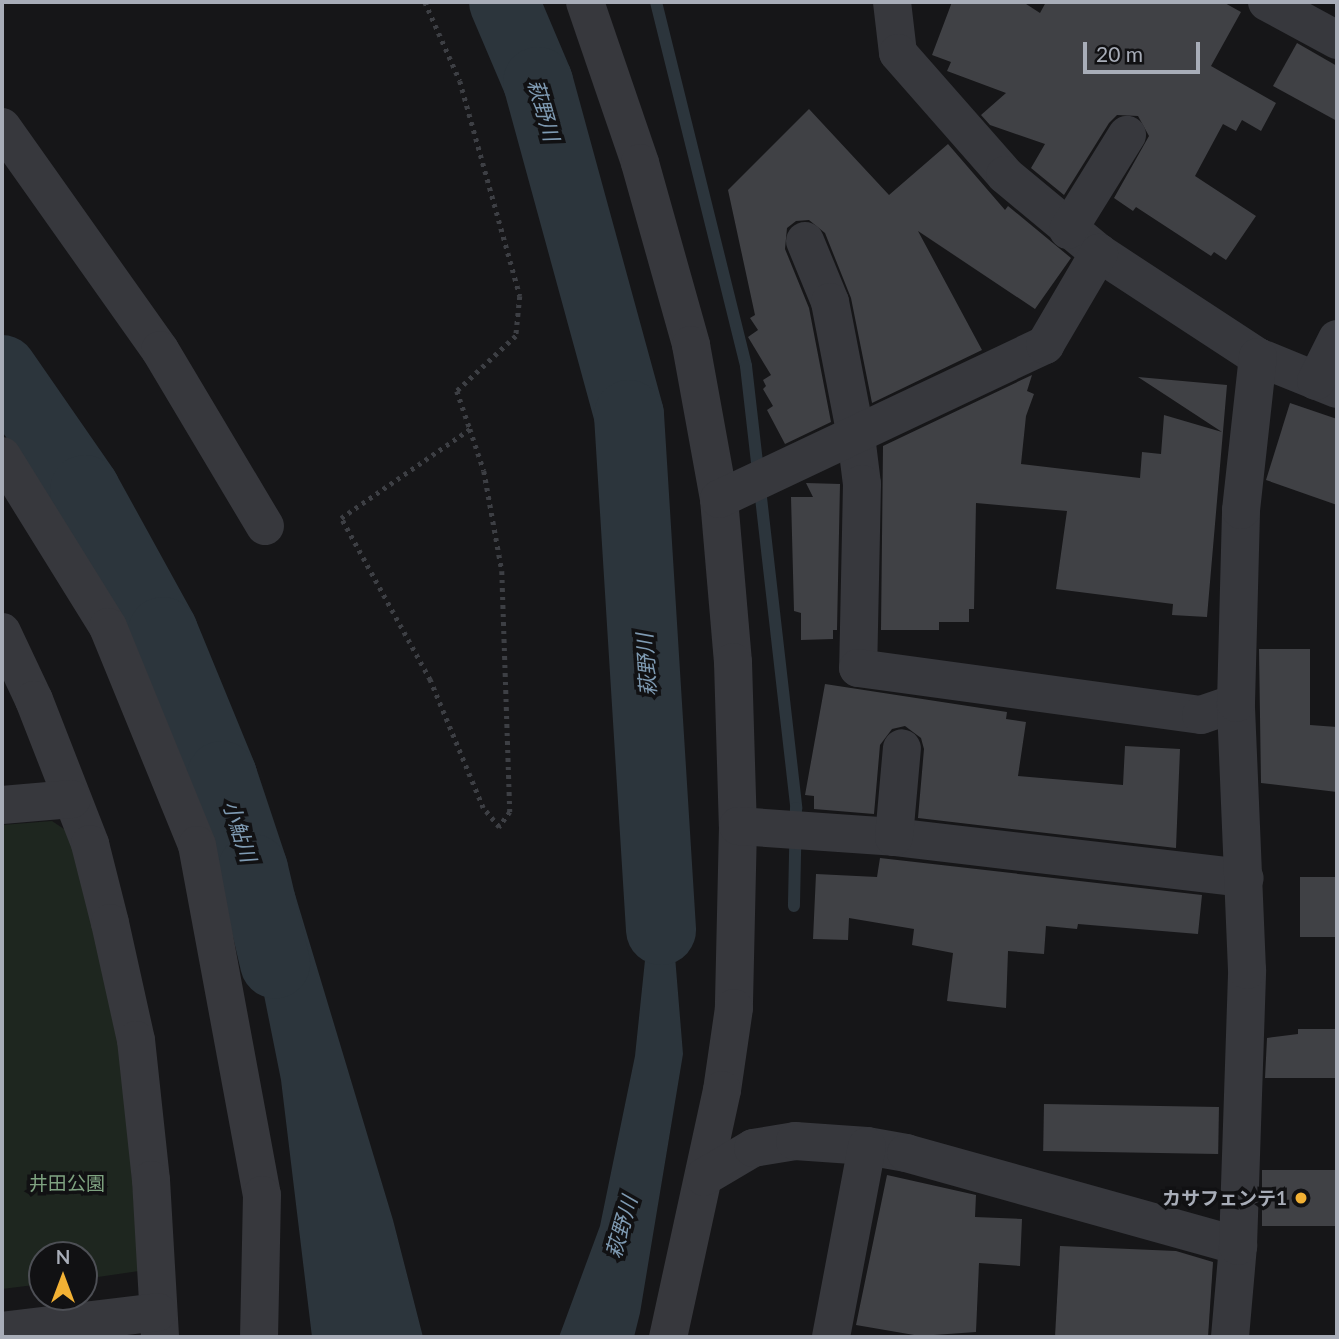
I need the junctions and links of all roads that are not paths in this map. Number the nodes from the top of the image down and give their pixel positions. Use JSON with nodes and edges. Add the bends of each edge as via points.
{"nodes":[{"id":1,"x":586,"y":2,"type":"edge"},
{"id":2,"x":892,"y":2,"type":"edge"},
{"id":3,"x":1267,"y":2,"type":"edge"},
{"id":4,"x":1337,"y":40,"type":"edge"},
{"id":5,"x":2,"y":127,"type":"edge"},
{"id":6,"x":1128,"y":135,"type":"dead end"},
{"id":7,"x":1068,"y":230,"type":"junction"},
{"id":8,"x":805,"y":241,"type":"dead end"},
{"id":9,"x":1099,"y":253,"type":"junction"},
{"id":10,"x":1337,"y":339,"type":"edge"},
{"id":11,"x":1258,"y":357,"type":"junction"},
{"id":12,"x":1326,"y":385,"type":"edge"},
{"id":13,"x":856,"y":436,"type":"junction"},
{"id":14,"x":2,"y":456,"type":"edge"},
{"id":15,"x":748,"y":486,"type":"junction"},
{"id":16,"x":265,"y":526,"type":"dead end"},
{"id":17,"x":2,"y":632,"type":"edge"},
{"id":18,"x":1236,"y":703,"type":"junction"},
{"id":19,"x":902,"y":748,"type":"dead end"},
{"id":20,"x":72,"y":799,"type":"junction"},
{"id":21,"x":2,"y":805,"type":"edge"},
{"id":22,"x":738,"y":825,"type":"junction"},
{"id":23,"x":894,"y":837,"type":"junction"},
{"id":24,"x":1245,"y":878,"type":"junction"},
{"id":25,"x":867,"y":1146,"type":"junction"},
{"id":26,"x":704,"y":1177,"type":"junction"},
{"id":27,"x":1238,"y":1246,"type":"junction"},
{"id":28,"x":159,"y":1325,"type":"edge"},
{"id":29,"x":2,"y":1331,"type":"edge"},
{"id":30,"x":259,"y":1337,"type":"edge"},
{"id":31,"x":668,"y":1337,"type":"edge"},
{"id":32,"x":831,"y":1337,"type":"edge"},
{"id":33,"x":1230,"y":1337,"type":"edge"}],
"edges":[{"from":1,"to":15,"type":"street","via":[[640,163],[687,332]]},
{"from":2,"to":7,"type":"street","via":[[898,53],[1005,175]]},
{"from":3,"to":4,"type":"street"},
{"from":5,"to":16,"type":"street","via":[[160,350]]},
{"from":6,"to":7,"type":"street"},
{"from":7,"to":9,"type":"street"},
{"from":8,"to":13,"type":"street","via":[[830,302]]},
{"from":9,"to":11,"type":"street"},
{"from":9,"to":13,"type":"street","via":[[1045,345]]},
{"from":10,"to":12,"type":"street"},
{"from":11,"to":12,"type":"street"},
{"from":11,"to":18,"type":"street","via":[[1241,510]]},
{"from":13,"to":15,"type":"street"},
{"from":13,"to":18,"type":"street","via":[[862,484],[859,668],[1201,715]]},
{"from":14,"to":30,"type":"street","via":[[108,627],[197,845],[262,1195]]},
{"from":15,"to":22,"type":"street","via":[[733,662]]},
{"from":17,"to":20,"type":"street"},
{"from":18,"to":24,"type":"street"},
{"from":19,"to":23,"type":"street"},
{"from":20,"to":21,"type":"street"},
{"from":20,"to":28,"type":"street","via":[[90,844],[136,1040],[151,1180]]},
{"from":22,"to":23,"type":"street"},
{"from":22,"to":26,"type":"street","via":[[734,1008]]},
{"from":23,"to":24,"type":"street"},
{"from":24,"to":27,"type":"street","via":[[1247,970]]},
{"from":25,"to":26,"type":"street","via":[[795,1140],[753,1148]]},
{"from":25,"to":27,"type":"street"},
{"from":25,"to":32,"type":"street"},
{"from":26,"to":31,"type":"street"},
{"from":27,"to":33,"type":"street"},
{"from":28,"to":29,"type":"street"}]}
